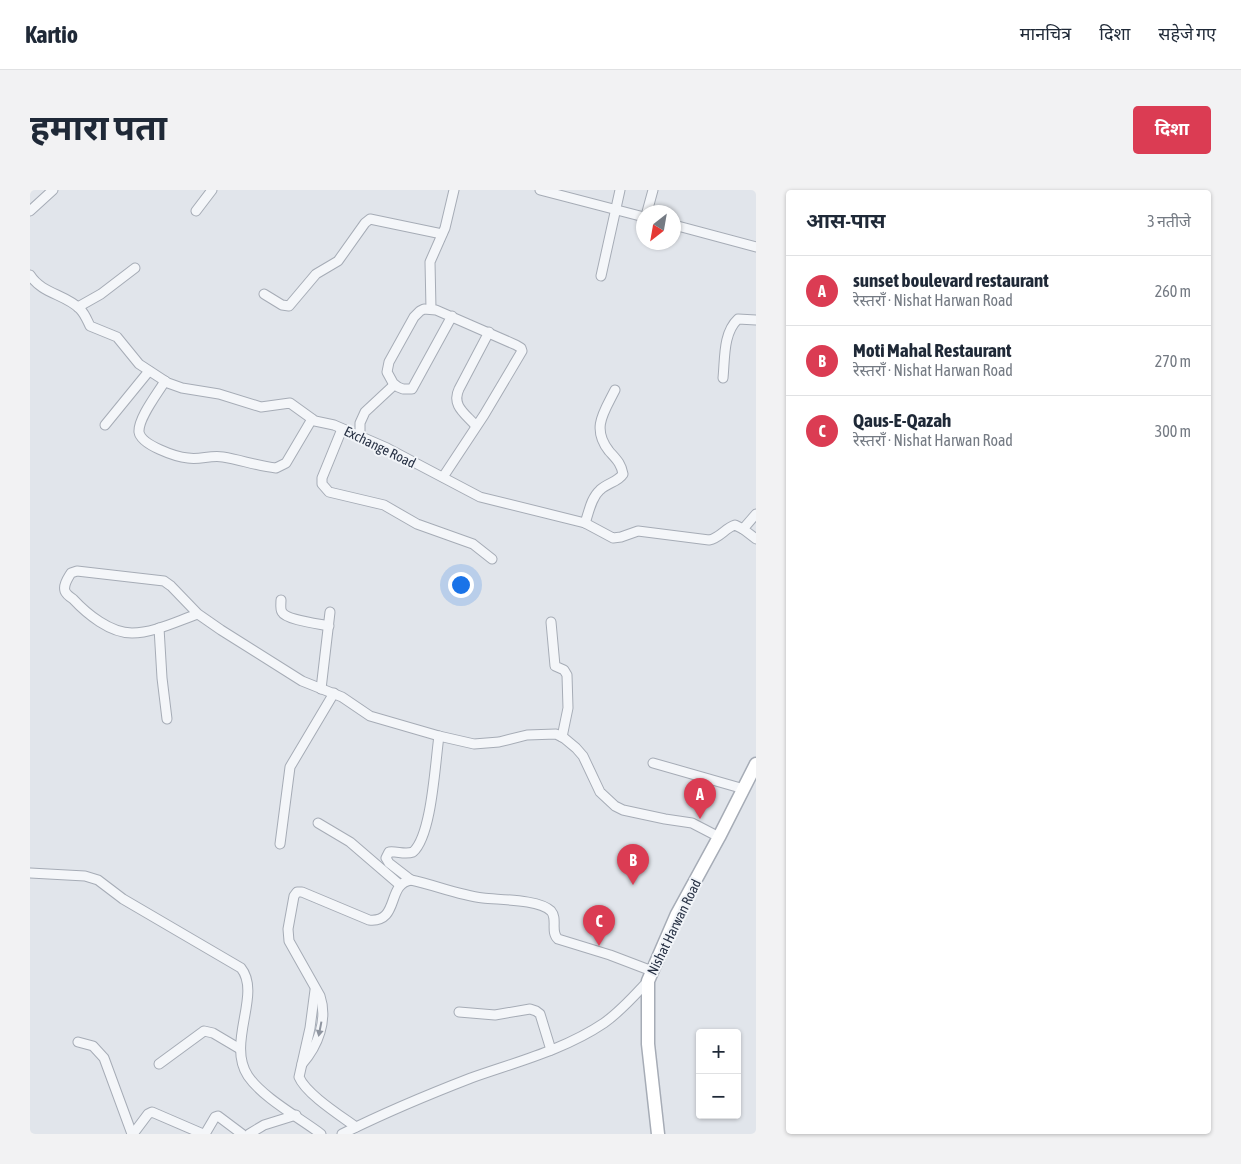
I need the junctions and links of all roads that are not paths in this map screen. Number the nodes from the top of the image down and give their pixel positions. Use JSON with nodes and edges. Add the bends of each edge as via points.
{"nodes":[{"id":1,"x":53,"y":190,"type":"edge"},
{"id":2,"x":212,"y":190,"type":"edge"},
{"id":3,"x":454,"y":190,"type":"edge"},
{"id":4,"x":540,"y":190,"type":"edge"},
{"id":5,"x":620,"y":190,"type":"edge"},
{"id":6,"x":653,"y":190,"type":"edge"},
{"id":7,"x":562,"y":193,"type":"edge"},
{"id":8,"x":649,"y":205,"type":"edge"},
{"id":9,"x":615,"y":210,"type":"junction"},
{"id":10,"x":30,"y":211,"type":"edge"},
{"id":11,"x":196,"y":211,"type":"dead end"},
{"id":12,"x":636,"y":215,"type":"edge"},
{"id":13,"x":681,"y":227,"type":"edge"},
{"id":14,"x":442,"y":234,"type":"junction"},
{"id":15,"x":756,"y":247,"type":"edge"},
{"id":16,"x":135,"y":268,"type":"dead end"},
{"id":17,"x":30,"y":275,"type":"edge"},
{"id":18,"x":601,"y":276,"type":"dead end"},
{"id":19,"x":264,"y":294,"type":"dead end"},
{"id":20,"x":78,"y":307,"type":"junction"},
{"id":21,"x":431,"y":309,"type":"junction"},
{"id":22,"x":452,"y":316,"type":"junction"},
{"id":23,"x":756,"y":320,"type":"edge"},
{"id":24,"x":489,"y":332,"type":"junction"},
{"id":25,"x":149,"y":372,"type":"junction"},
{"id":26,"x":723,"y":378,"type":"dead end"},
{"id":27,"x":165,"y":381,"type":"junction"},
{"id":28,"x":394,"y":385,"type":"junction"},
{"id":29,"x":615,"y":390,"type":"dead end"},
{"id":30,"x":312,"y":419,"type":"junction"},
{"id":31,"x":105,"y":425,"type":"dead end"},
{"id":32,"x":476,"y":426,"type":"junction"},
{"id":33,"x":342,"y":429,"type":"junction"},
{"id":34,"x":360,"y":436,"type":"junction"},
{"id":35,"x":443,"y":477,"type":"junction"},
{"id":36,"x":756,"y":514,"type":"edge"},
{"id":37,"x":586,"y":523,"type":"junction"},
{"id":38,"x":743,"y":529,"type":"junction"},
{"id":39,"x":756,"y":539,"type":"edge"},
{"id":40,"x":492,"y":559,"type":"dead end"},
{"id":41,"x":281,"y":600,"type":"dead end"},
{"id":42,"x":330,"y":612,"type":"dead end"},
{"id":43,"x":198,"y":614,"type":"junction"},
{"id":44,"x":551,"y":622,"type":"dead end"},
{"id":45,"x":329,"y":626,"type":"junction"},
{"id":46,"x":159,"y":628,"type":"junction"},
{"id":47,"x":321,"y":689,"type":"junction"},
{"id":48,"x":334,"y":693,"type":"junction"},
{"id":49,"x":168,"y":719,"type":"dead end"},
{"id":50,"x":439,"y":736,"type":"junction"},
{"id":51,"x":562,"y":736,"type":"junction"},
{"id":52,"x":652,"y":763,"type":"dead end"},
{"id":53,"x":756,"y":764,"type":"edge"},
{"id":54,"x":744,"y":789,"type":"junction"},
{"id":55,"x":318,"y":823,"type":"dead end"},
{"id":56,"x":719,"y":837,"type":"junction"},
{"id":57,"x":280,"y":844,"type":"dead end"},
{"id":58,"x":30,"y":873,"type":"edge"},
{"id":59,"x":411,"y":880,"type":"junction"},
{"id":60,"x":400,"y":885,"type":"junction"},
{"id":61,"x":650,"y":976,"type":"junction"},
{"id":62,"x":459,"y":1012,"type":"dead end"},
{"id":63,"x":78,"y":1042,"type":"dead end"},
{"id":64,"x":240,"y":1049,"type":"junction"},
{"id":65,"x":551,"y":1050,"type":"junction"},
{"id":66,"x":159,"y":1064,"type":"dead end"},
{"id":67,"x":296,"y":1115,"type":"junction"},
{"id":68,"x":356,"y":1127,"type":"junction"},
{"id":69,"x":133,"y":1134,"type":"edge"},
{"id":70,"x":204,"y":1134,"type":"edge"},
{"id":71,"x":242,"y":1134,"type":"edge"},
{"id":72,"x":249,"y":1134,"type":"edge"},
{"id":73,"x":321,"y":1134,"type":"edge"},
{"id":74,"x":342,"y":1134,"type":"edge"},
{"id":75,"x":658,"y":1134,"type":"edge"}],
"edges":[{"from":1,"to":10,"type":"street"},
{"from":2,"to":11,"type":"street"},
{"from":3,"to":14,"type":"street"},
{"from":4,"to":7,"type":"street"},
{"from":5,"to":9,"type":"street"},
{"from":6,"to":8,"type":"street"},
{"from":7,"to":9,"type":"street"},
{"from":9,"to":12,"type":"street"},
{"from":9,"to":18,"type":"street"},
{"from":13,"to":15,"type":"street"},
{"from":14,"to":19,"type":"street","via":[[370,219],[338,261],[319,272],[289,306]]},
{"from":14,"to":21,"type":"street","via":[[430,262]]},
{"from":16,"to":20,"type":"street"},
{"from":17,"to":20,"type":"street","name":"Exchange Road","via":[[48,292]]},
{"from":20,"to":25,"type":"street","name":"Exchange Road","via":[[90,326],[117,337]]},
{"from":21,"to":22,"type":"street"},
{"from":21,"to":28,"type":"street","via":[[417,312],[389,362],[387,372]]},
{"from":22,"to":24,"type":"street"},
{"from":22,"to":28,"type":"street","via":[[412,389]]},
{"from":23,"to":26,"type":"street","via":[[740,318],[732,326],[727,338]]},
{"from":24,"to":32,"type":"street","via":[[456,398],[459,407]]},
{"from":24,"to":32,"type":"street","via":[[522,351]]},
{"from":25,"to":27,"type":"street","name":"Exchange Road"},
{"from":25,"to":31,"type":"street"},
{"from":27,"to":30,"type":"street","name":"Exchange Road","via":[[261,407],[290,403]]},
{"from":27,"to":30,"type":"street","via":[[143,417],[139,434],[149,445],[180,456],[221,457],[276,468],[286,462]]},
{"from":28,"to":34,"type":"street","via":[[365,412],[360,423]]},
{"from":29,"to":37,"type":"street","via":[[600,420],[599,432],[620,463],[623,474],[594,496]]},
{"from":30,"to":33,"type":"street","name":"Exchange Road"},
{"from":32,"to":35,"type":"street"},
{"from":33,"to":34,"type":"street","name":"Exchange Road"},
{"from":33,"to":40,"type":"street","via":[[322,478],[324,488],[384,505],[417,524],[473,544]]},
{"from":34,"to":35,"type":"street","name":"Exchange Road"},
{"from":35,"to":37,"type":"street","name":"Exchange Road","via":[[480,497]]},
{"from":36,"to":38,"type":"street"},
{"from":37,"to":38,"type":"street","name":"Exchange Road","via":[[617,538],[638,531],[710,540],[731,526]]},
{"from":38,"to":39,"type":"street"},
{"from":41,"to":45,"type":"street","via":[[284,614]]},
{"from":42,"to":45,"type":"street"},
{"from":43,"to":46,"type":"street"},
{"from":43,"to":46,"type":"street","via":[[164,581],[94,572],[70,574],[65,590],[94,618],[130,633]]},
{"from":43,"to":47,"type":"street","via":[[293,676]]},
{"from":44,"to":51,"type":"street","via":[[556,666],[567,675],[568,708]]},
{"from":45,"to":47,"type":"street"},
{"from":46,"to":49,"type":"street"},
{"from":47,"to":48,"type":"street"},
{"from":48,"to":50,"type":"street","via":[[370,716]]},
{"from":48,"to":57,"type":"street","via":[[290,767]]},
{"from":50,"to":51,"type":"street","via":[[486,744],[534,734]]},
{"from":50,"to":59,"type":"street","via":[[428,818],[419,844],[414,852],[389,852],[386,858]]},
{"from":51,"to":56,"type":"street","via":[[576,748],[600,792],[615,806],[692,823]]},
{"from":52,"to":54,"type":"street"},
{"from":53,"to":54,"type":"main road","name":"Nishat Harwan Road"},
{"from":54,"to":56,"type":"main road","name":"Nishat Harwan Road"},
{"from":55,"to":60,"type":"street","via":[[350,842]]},
{"from":56,"to":61,"type":"main road","name":"Nishat Harwan Road","via":[[677,914]]},
{"from":58,"to":64,"type":"street","via":[[85,876],[98,880],[123,899],[241,968],[248,986]]},
{"from":59,"to":60,"type":"street"},
{"from":59,"to":61,"type":"street","via":[[480,898],[513,900],[545,908],[553,915],[554,933],[558,939],[610,955]]},
{"from":60,"to":68,"type":"street","via":[[386,915],[380,920],[369,920],[302,892],[294,896],[288,935],[322,1003],[320,1031],[313,1051],[302,1064],[299,1077],[304,1086]]},
{"from":61,"to":65,"type":"street","via":[[627,1004],[606,1021]]},
{"from":61,"to":75,"type":"main road","name":"Nishat Harwan Road","via":[[648,1044]]},
{"from":62,"to":65,"type":"street","via":[[495,1015],[530,1009],[536,1011],[540,1014]]},
{"from":63,"to":69,"type":"street","via":[[89,1044],[101,1053]]},
{"from":64,"to":66,"type":"street","via":[[204,1031]]},
{"from":64,"to":67,"type":"street","via":[[243,1066],[254,1084]]},
{"from":65,"to":68,"type":"street","via":[[406,1104]]},
{"from":67,"to":72,"type":"street","via":[[264,1124]]},
{"from":67,"to":73,"type":"street"},
{"from":68,"to":74,"type":"street"},
{"from":69,"to":70,"type":"street","via":[[152,1112]]},
{"from":70,"to":71,"type":"street","via":[[218,1116]]}]}
